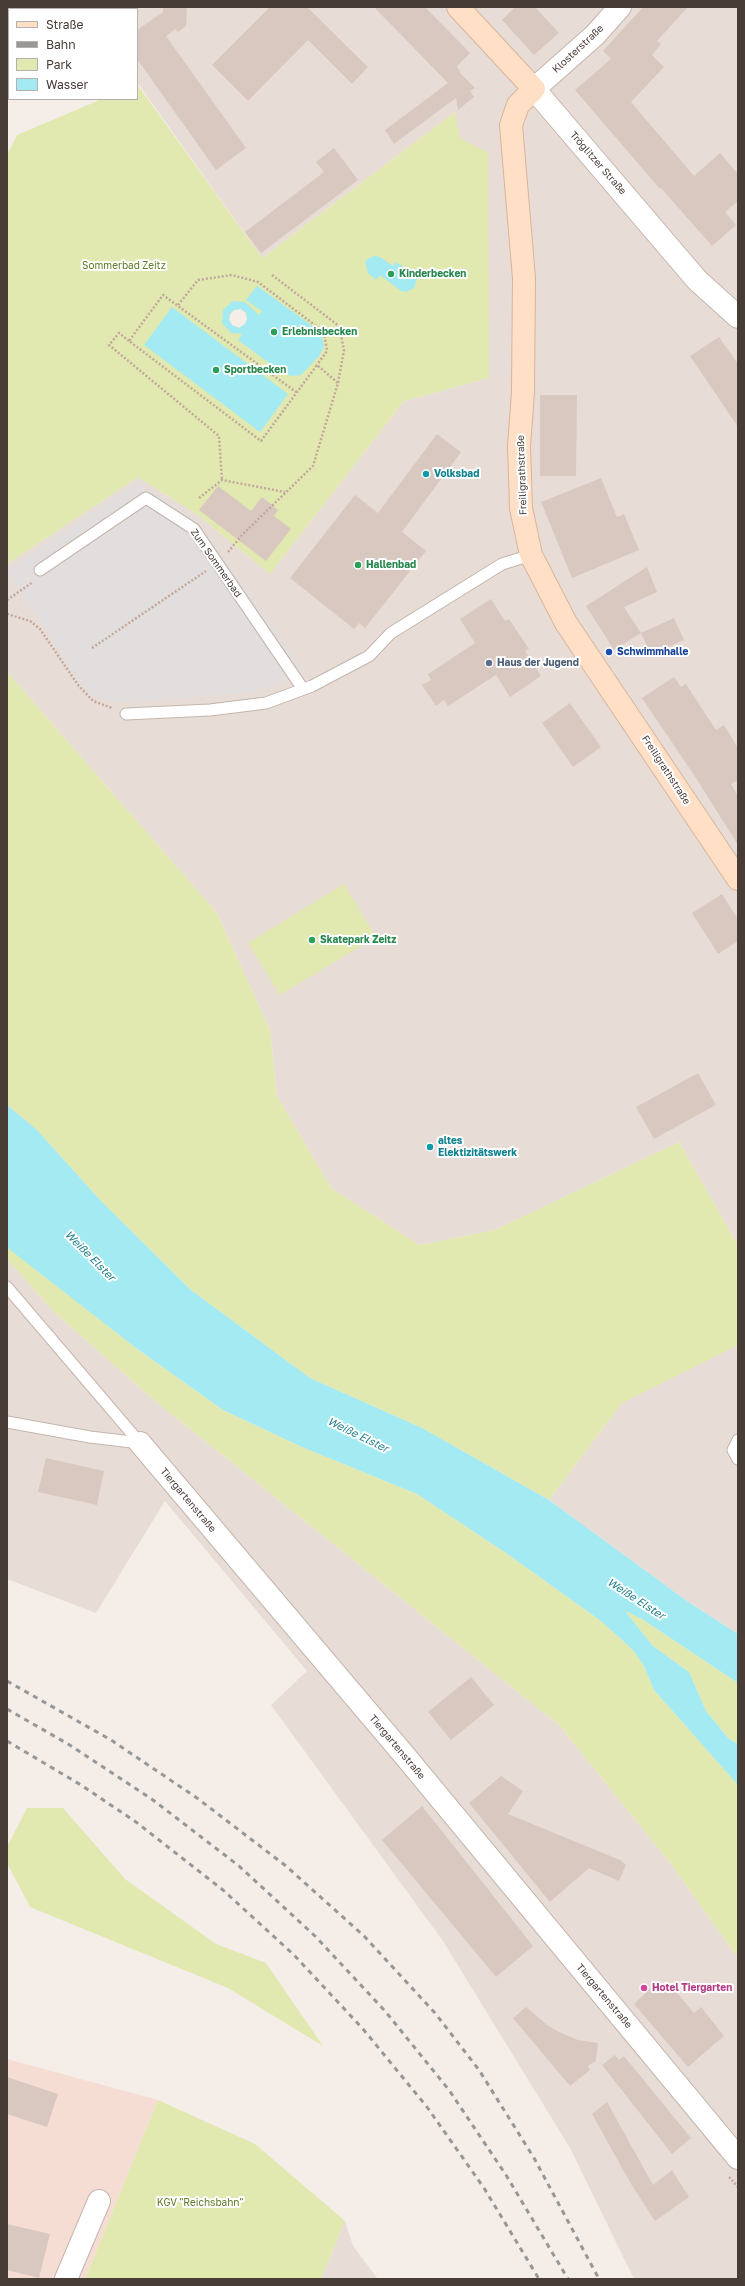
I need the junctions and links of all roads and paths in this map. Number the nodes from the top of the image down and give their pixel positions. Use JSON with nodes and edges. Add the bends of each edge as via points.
{"nodes":[{"id":1,"x":458,"y":7,"type":"edge"},
{"id":2,"x":620,"y":7,"type":"edge"},
{"id":3,"x":534,"y":89,"type":"junction"},
{"id":4,"x":272,"y":275,"type":"dead end"},
{"id":5,"x":178,"y":305,"type":"junction"},
{"id":6,"x":738,"y":317,"type":"edge"},
{"id":7,"x":129,"y":341,"type":"junction"},
{"id":8,"x":317,"y":365,"type":"junction"},
{"id":9,"x":338,"y":383,"type":"junction"},
{"id":10,"x":296,"y":392,"type":"junction"},
{"id":11,"x":222,"y":480,"type":"junction"},
{"id":12,"x":286,"y":492,"type":"junction"},
{"id":13,"x":199,"y":498,"type":"dead end"},
{"id":14,"x":531,"y":555,"type":"junction"},
{"id":15,"x":217,"y":563,"type":"junction"},
{"id":16,"x":38,"y":575,"type":"joint"},
{"id":17,"x":7,"y":600,"type":"edge"},
{"id":18,"x":7,"y":614,"type":"edge"},
{"id":19,"x":92,"y":648,"type":"dead end"},
{"id":20,"x":303,"y":689,"type":"junction"},
{"id":21,"x":126,"y":714,"type":"joint"},
{"id":22,"x":738,"y":879,"type":"edge"},
{"id":23,"x":7,"y":1287,"type":"edge"},
{"id":24,"x":7,"y":1422,"type":"edge"},
{"id":25,"x":738,"y":1440,"type":"edge"},
{"id":26,"x":140,"y":1442,"type":"junction"},
{"id":27,"x":738,"y":1459,"type":"edge"},
{"id":28,"x":738,"y":2158,"type":"edge"},
{"id":29,"x":99,"y":2201,"type":"dead end"},
{"id":30,"x":66,"y":2279,"type":"edge"}],
"edges":[{"from":1,"to":3,"type":"street","name":"Tröglitzer Straße"},
{"from":2,"to":3,"type":"street","name":"Klosterstraße","via":[[595,35]]},
{"from":3,"to":6,"type":"street","name":"Tröglitzer Straße","via":[[696,280]]},
{"from":3,"to":14,"type":"street","name":"Freiligrathstraße","via":[[518,105],[511,125],[524,278],[523,392],[519,446],[521,508]]},
{"from":4,"to":9,"type":"path","via":[[340,326],[344,350]]},
{"from":5,"to":7,"type":"path","via":[[163,294]]},
{"from":5,"to":8,"type":"path","via":[[198,280],[232,276],[258,282],[324,332],[327,351]]},
{"from":5,"to":10,"type":"path"},
{"from":7,"to":10,"type":"path","via":[[261,440]]},
{"from":7,"to":11,"type":"path","via":[[119,333],[109,345],[219,436]]},
{"from":8,"to":9,"type":"path"},
{"from":8,"to":10,"type":"path"},
{"from":9,"to":12,"type":"path","via":[[313,466]]},
{"from":11,"to":12,"type":"path"},
{"from":11,"to":13,"type":"path"},
{"from":12,"to":15,"type":"path"},
{"from":14,"to":20,"type":"lane","via":[[502,564],[392,633],[369,656]]},
{"from":14,"to":22,"type":"street","name":"Freiligrathstraße","via":[[566,623]]},
{"from":15,"to":16,"type":"lane","name":"Zum Sommerbad","via":[[194,529],[146,498]]},
{"from":15,"to":19,"type":"path"},
{"from":15,"to":20,"type":"lane","name":"Zum Sommerbad"},
{"from":16,"to":17,"type":"path"},
{"from":18,"to":21,"type":"path","via":[[30,621],[40,629],[78,685],[93,701]]},
{"from":20,"to":21,"type":"lane","via":[[266,703],[210,710]]},
{"from":23,"to":26,"type":"lane"},
{"from":24,"to":26,"type":"lane","via":[[90,1437]]},
{"from":25,"to":27,"type":"lane","via":[[734,1450]]},
{"from":26,"to":28,"type":"street","name":"Tiergartenstraße","via":[[405,1756]]},
{"from":29,"to":30,"type":"street"}]}
